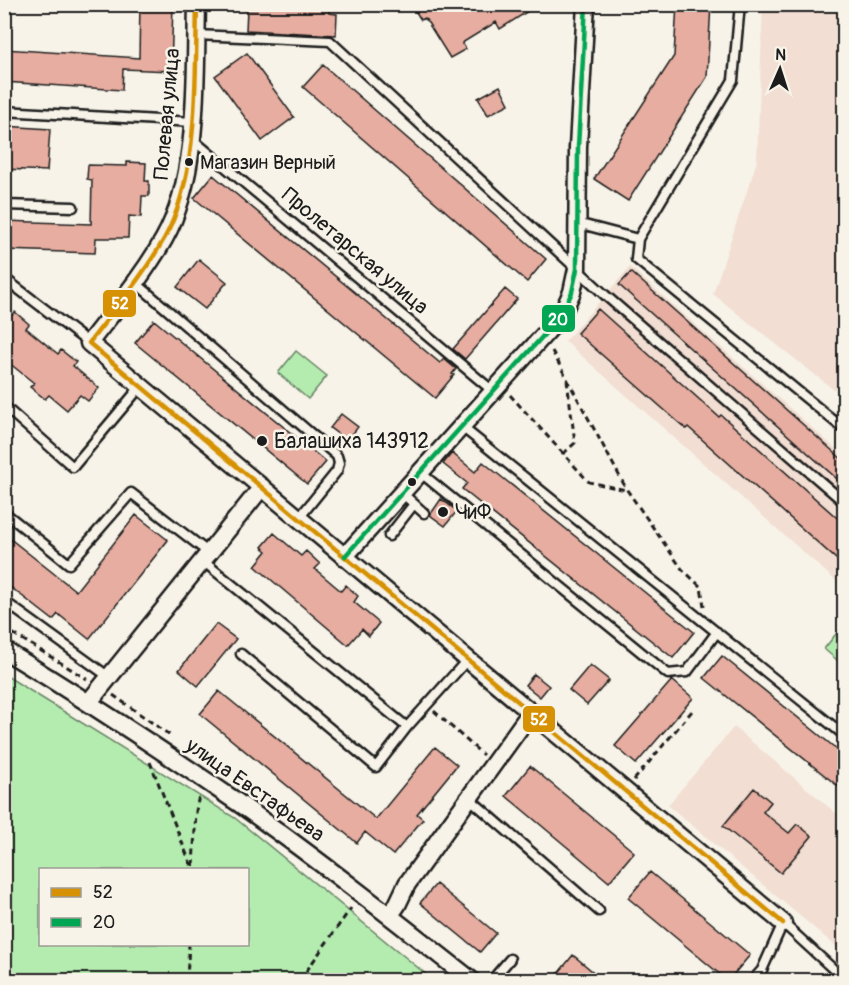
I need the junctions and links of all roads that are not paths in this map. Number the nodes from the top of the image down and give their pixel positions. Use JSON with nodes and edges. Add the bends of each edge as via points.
{"nodes":[{"id":1,"x":197,"y":4,"type":"edge"},
{"id":2,"x":586,"y":4,"type":"edge"},
{"id":3,"x":740,"y":4,"type":"edge"},
{"id":4,"x":196,"y":35,"type":"junction"},
{"id":5,"x":4,"y":111,"type":"edge"},
{"id":6,"x":192,"y":130,"type":"junction"},
{"id":7,"x":4,"y":205,"type":"edge"},
{"id":8,"x":73,"y":207,"type":"dead end"},
{"id":9,"x":577,"y":224,"type":"junction"},
{"id":10,"x":639,"y":239,"type":"junction"},
{"id":11,"x":577,"y":269,"type":"junction"},
{"id":12,"x":4,"y":278,"type":"edge"},
{"id":13,"x":135,"y":282,"type":"junction"},
{"id":14,"x":89,"y":343,"type":"junction"},
{"id":15,"x":142,"y":385,"type":"junction"},
{"id":16,"x":498,"y":388,"type":"junction"},
{"id":17,"x":4,"y":406,"type":"edge"},
{"id":18,"x":462,"y":427,"type":"junction"},
{"id":19,"x":844,"y":429,"type":"edge"},
{"id":20,"x":421,"y":473,"type":"junction"},
{"id":21,"x":262,"y":487,"type":"junction"},
{"id":22,"x":408,"y":499,"type":"junction"},
{"id":23,"x":844,"y":502,"type":"edge"},
{"id":24,"x":4,"y":512,"type":"edge"},
{"id":25,"x":424,"y":513,"type":"dead end"},
{"id":26,"x":299,"y":518,"type":"junction"},
{"id":27,"x":389,"y":536,"type":"dead end"},
{"id":28,"x":345,"y":556,"type":"junction"},
{"id":29,"x":206,"y":557,"type":"junction"},
{"id":30,"x":4,"y":601,"type":"edge"},
{"id":31,"x":717,"y":632,"type":"junction"},
{"id":32,"x":4,"y":650,"type":"edge"},
{"id":33,"x":241,"y":654,"type":"dead end"},
{"id":34,"x":468,"y":659,"type":"junction"},
{"id":35,"x":109,"y":677,"type":"junction"},
{"id":36,"x":89,"y":702,"type":"junction"},
{"id":37,"x":531,"y":712,"type":"junction"},
{"id":38,"x":407,"y":727,"type":"junction"},
{"id":39,"x":844,"y":735,"type":"edge"},
{"id":40,"x":469,"y":798,"type":"junction"},
{"id":41,"x":598,"y":911,"type":"dead end"},
{"id":42,"x":390,"y":915,"type":"junction"},
{"id":43,"x":783,"y":923,"type":"junction"},
{"id":44,"x":510,"y":959,"type":"dead end"},
{"id":45,"x":844,"y":979,"type":"edge"},
{"id":46,"x":471,"y":981,"type":"edge"},
{"id":47,"x":492,"y":981,"type":"edge"},
{"id":48,"x":753,"y":981,"type":"edge"}],
"edges":[{"from":1,"to":4,"type":"street","name":"Полевая улица"},
{"from":2,"to":9,"type":"street"},
{"from":3,"to":10,"type":"lane","via":[[733,80]]},
{"from":4,"to":6,"type":"street","name":"Полевая улица"},
{"from":4,"to":11,"type":"lane","via":[[330,41]]},
{"from":5,"to":6,"type":"lane"},
{"from":6,"to":13,"type":"street","name":"Полевая улица","via":[[182,196],[165,238]]},
{"from":6,"to":16,"type":"lane","name":"Пролетарская улица"},
{"from":7,"to":8,"type":"lane"},
{"from":9,"to":10,"type":"lane"},
{"from":9,"to":11,"type":"street"},
{"from":10,"to":19,"type":"lane","via":[[636,259]]},
{"from":11,"to":16,"type":"street","via":[[561,316]]},
{"from":11,"to":23,"type":"lane"},
{"from":12,"to":14,"type":"lane"},
{"from":13,"to":14,"type":"street","name":"Полевая улица"},
{"from":13,"to":26,"type":"lane","via":[[337,456],[337,471]]},
{"from":14,"to":15,"type":"street"},
{"from":15,"to":17,"type":"lane","via":[[73,467]]},
{"from":15,"to":21,"type":"street"},
{"from":16,"to":18,"type":"street"},
{"from":18,"to":20,"type":"street"},
{"from":18,"to":31,"type":"lane"},
{"from":20,"to":22,"type":"street"},
{"from":20,"to":31,"type":"lane","via":[[668,674],[687,672]]},
{"from":21,"to":26,"type":"street"},
{"from":21,"to":29,"type":"street"},
{"from":22,"to":25,"type":"lane"},
{"from":22,"to":27,"type":"lane"},
{"from":22,"to":28,"type":"street"},
{"from":24,"to":29,"type":"lane","via":[[69,564],[131,493]]},
{"from":26,"to":28,"type":"street"},
{"from":28,"to":34,"type":"street"},
{"from":29,"to":35,"type":"street"},
{"from":29,"to":38,"type":"lane"},
{"from":30,"to":35,"type":"lane"},
{"from":31,"to":39,"type":"lane"},
{"from":32,"to":36,"type":"street","name":"улица Евстафьева"},
{"from":33,"to":38,"type":"lane","via":[[376,766]]},
{"from":34,"to":37,"type":"street"},
{"from":34,"to":38,"type":"lane"},
{"from":35,"to":36,"type":"street"},
{"from":36,"to":42,"type":"street","name":"улица Евстафьева","via":[[241,805]]},
{"from":37,"to":40,"type":"street"},
{"from":37,"to":43,"type":"street"},
{"from":40,"to":41,"type":"lane"},
{"from":40,"to":42,"type":"street","via":[[406,884]]},
{"from":42,"to":46,"type":"street","name":"улица Евстафьева"},
{"from":43,"to":45,"type":"lane"},
{"from":43,"to":48,"type":"lane"},
{"from":44,"to":47,"type":"lane"}]}
